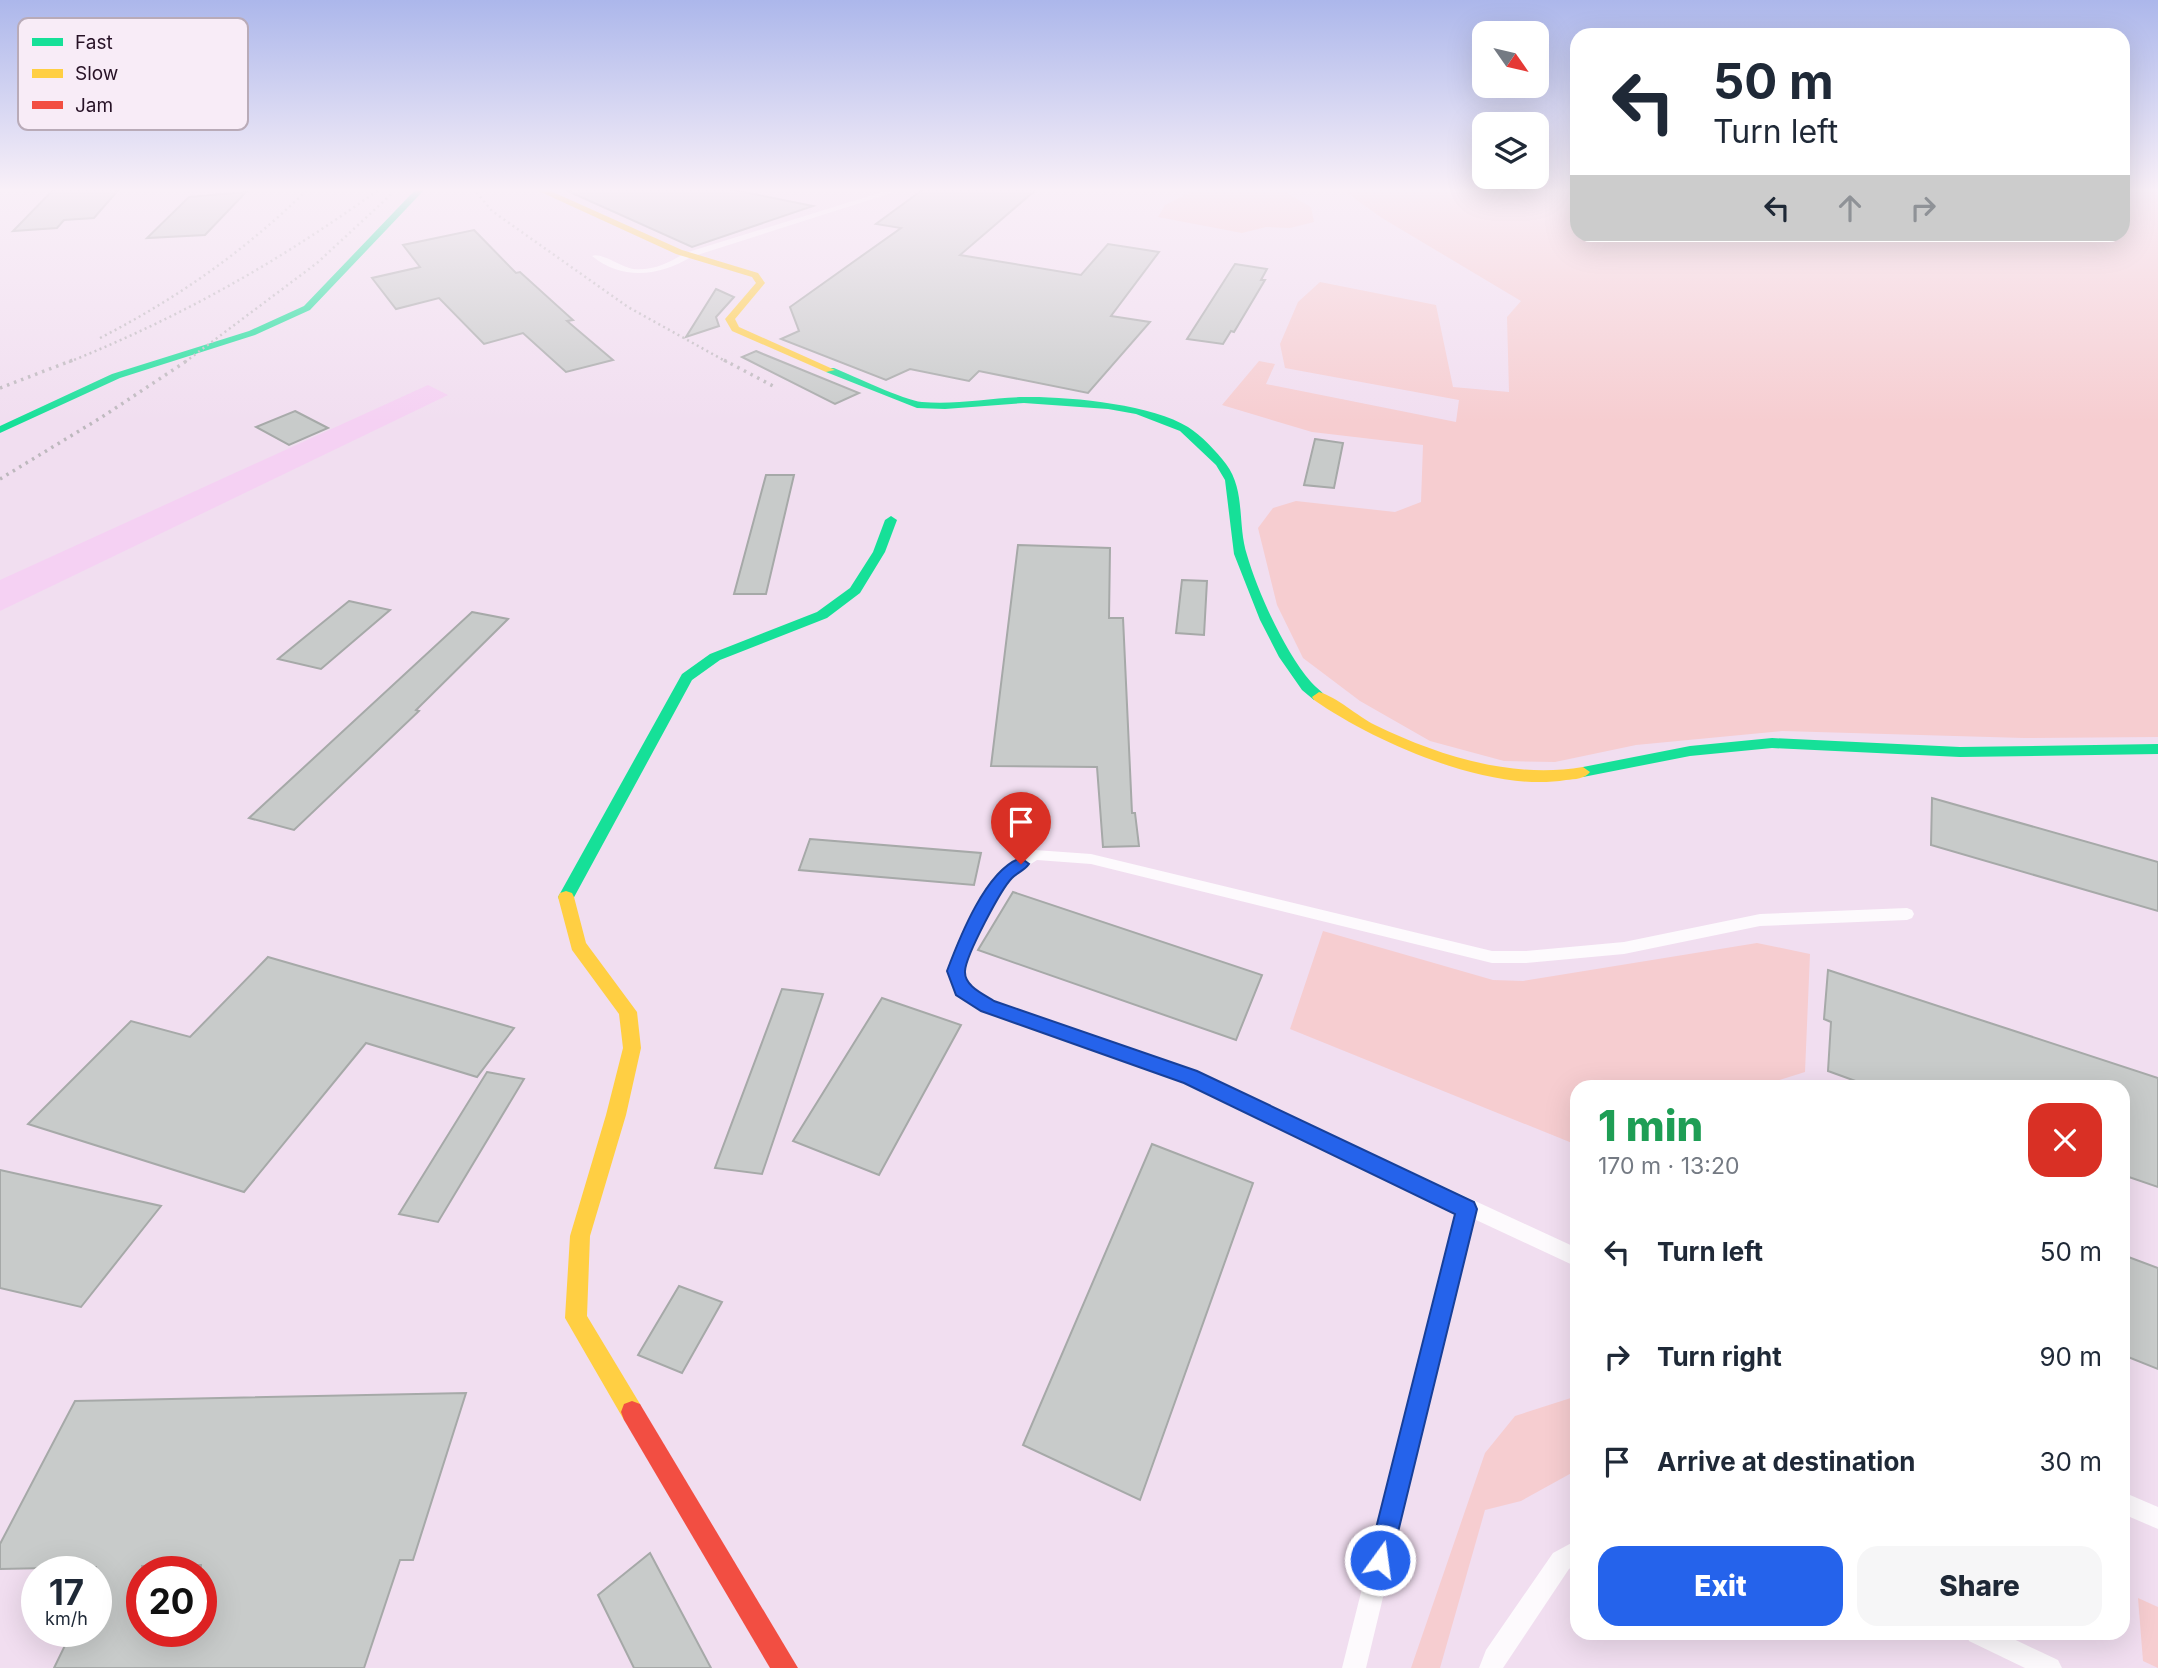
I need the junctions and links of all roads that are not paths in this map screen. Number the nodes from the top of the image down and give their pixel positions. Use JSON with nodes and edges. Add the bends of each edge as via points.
{"nodes":[{"id":1,"x":347,"y":266,"type":"edge"},
{"id":2,"x":611,"y":266,"type":"edge"},
{"id":3,"x":667,"y":266,"type":"edge"},
{"id":4,"x":724,"y":266,"type":"edge"},
{"id":5,"x":0,"y":430,"type":"edge"},
{"id":6,"x":891,"y":520,"type":"dead end"},
{"id":7,"x":2158,"y":749,"type":"edge"},
{"id":8,"x":1907,"y":914,"type":"dead end"},
{"id":9,"x":1467,"y":1209,"type":"junction"},
{"id":10,"x":1570,"y":1255,"type":"edge"},
{"id":11,"x":2130,"y":1506,"type":"edge"},
{"id":12,"x":2158,"y":1518,"type":"edge"},
{"id":13,"x":1570,"y":1555,"type":"edge"},
{"id":14,"x":1992,"y":1640,"type":"edge"},
{"id":15,"x":785,"y":1668,"type":"edge"},
{"id":16,"x":1354,"y":1668,"type":"edge"},
{"id":17,"x":1491,"y":1668,"type":"edge"},
{"id":18,"x":2050,"y":1668,"type":"edge"}],
"edges":[{"from":1,"to":5,"type":"street","via":[[307,308],[286,322],[107,379]]},
{"from":2,"to":3,"type":"lane","via":[[632,272]]},
{"from":4,"to":7,"type":"street","via":[[755,275],[761,283],[730,319],[734,328],[772,348],[917,405],[1024,400],[1108,406],[1138,411],[1184,429],[1231,480],[1240,554],[1267,620],[1307,687],[1341,714],[1372,730],[1449,760],[1547,777],[1690,751],[1772,743],[1959,752]]},
{"from":6,"to":15,"type":"street","via":[[879,552],[855,590],[822,615],[716,657],[687,677],[566,895],[578,945],[628,1012],[632,1048],[580,1236],[576,1318]]},
{"from":8,"to":9,"type":"lane","via":[[1760,920],[1624,948],[1492,957],[1091,859],[1035,855],[1006,873],[968,937],[956,971],[962,990],[987,1006],[1190,1077]]},
{"from":9,"to":10,"type":"lane"},
{"from":9,"to":16,"type":"lane"},
{"from":11,"to":12,"type":"lane"},
{"from":13,"to":17,"type":"lane","via":[[1561,1561]]},
{"from":14,"to":18,"type":"lane"}]}
